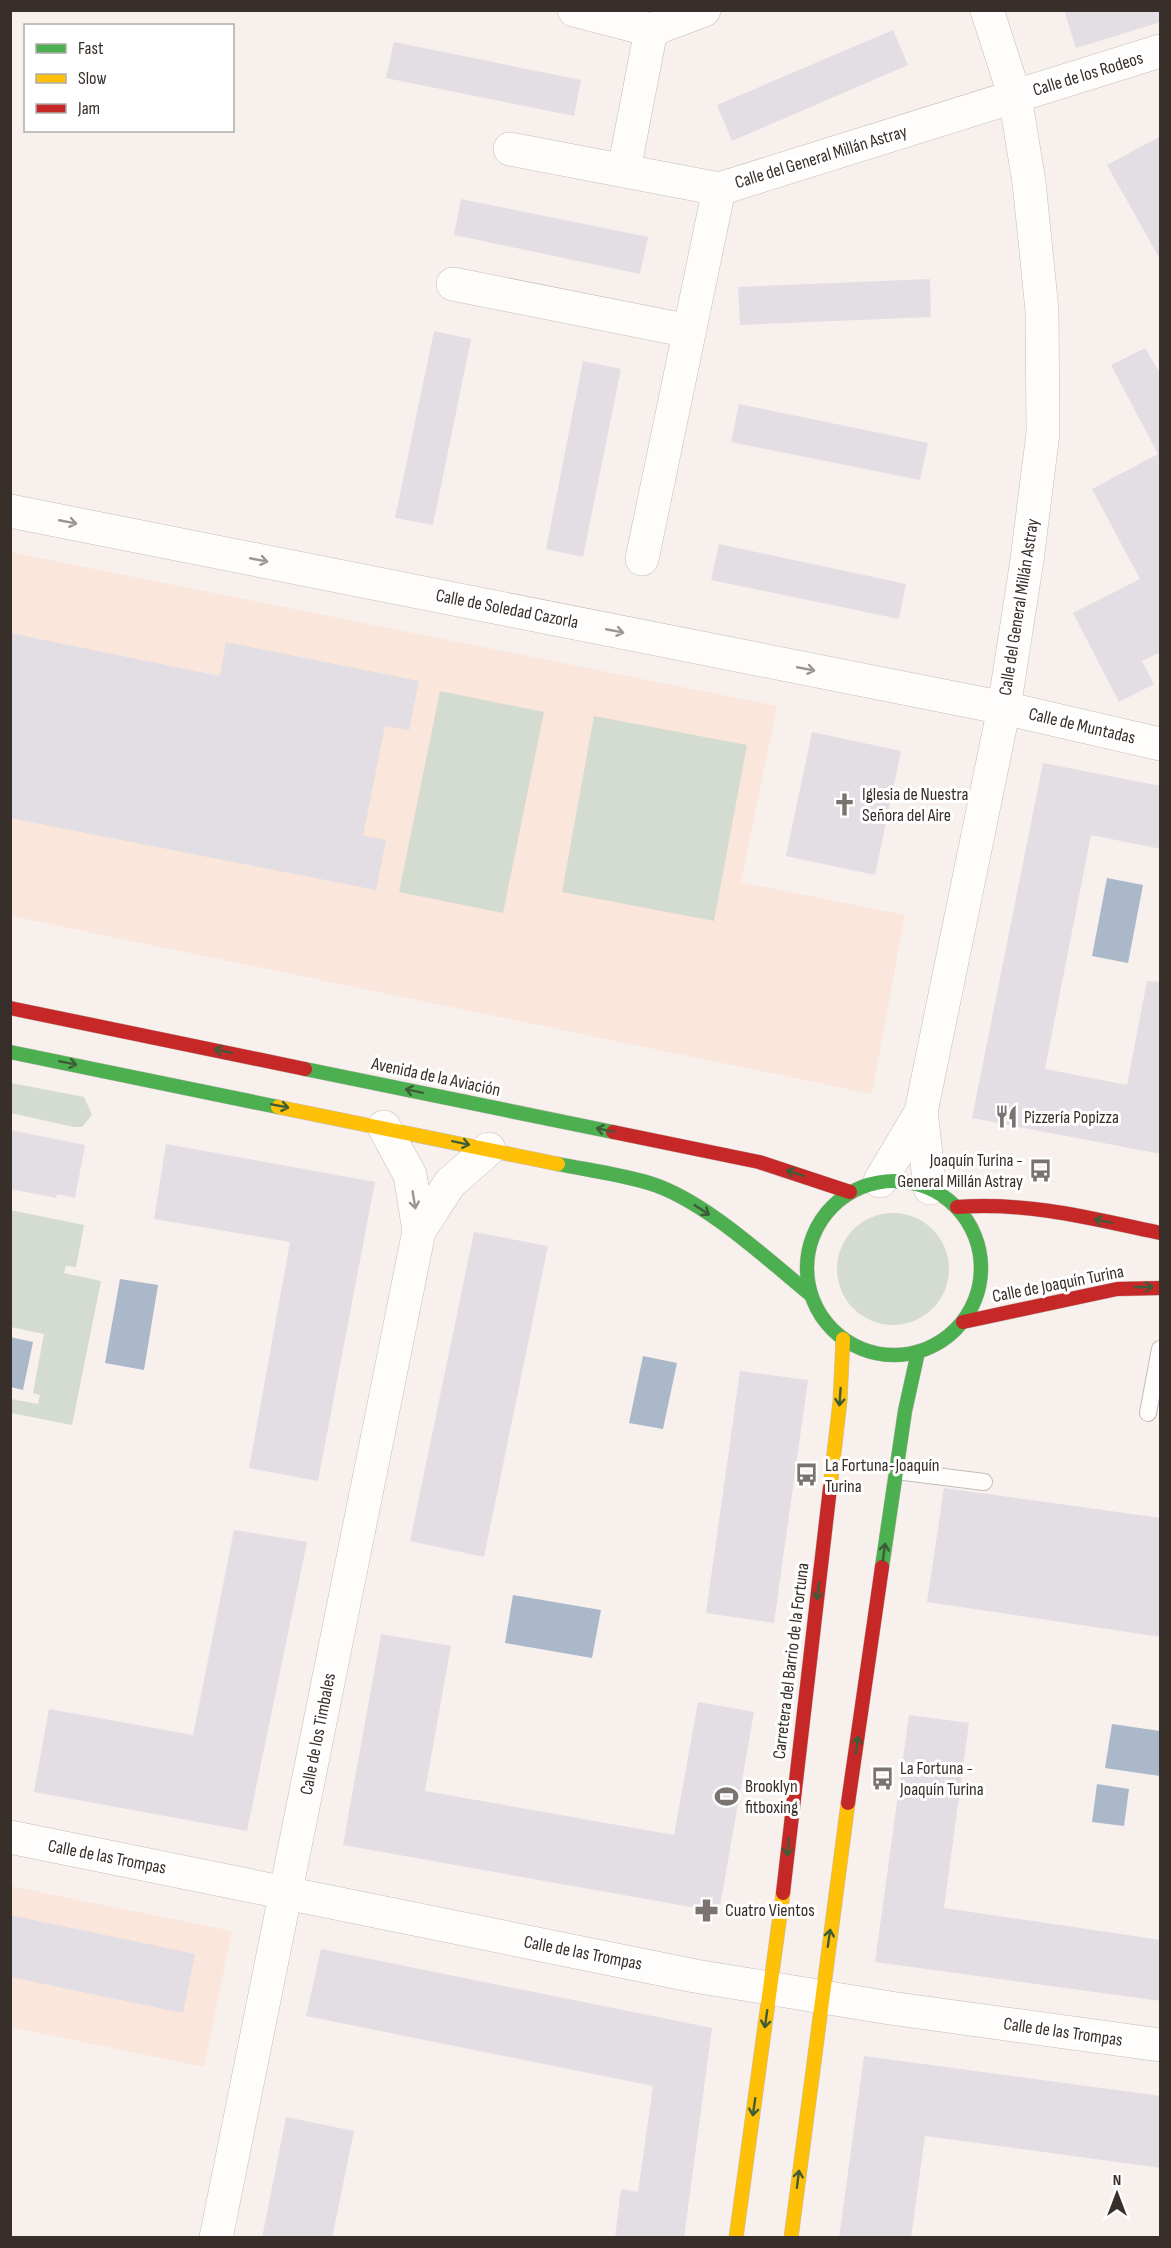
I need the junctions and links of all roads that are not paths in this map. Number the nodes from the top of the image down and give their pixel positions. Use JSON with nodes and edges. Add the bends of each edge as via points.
{"nodes":[{"id":1,"x":574,"y":10,"type":"edge"},
{"id":2,"x":705,"y":10,"type":"edge"},
{"id":3,"x":987,"y":10,"type":"edge"},
{"id":4,"x":651,"y":30,"type":"junction"},
{"id":5,"x":1161,"y":51,"type":"edge"},
{"id":6,"x":1015,"y":97,"type":"junction"},
{"id":7,"x":510,"y":148,"type":"dead end"},
{"id":8,"x":624,"y":170,"type":"junction"},
{"id":9,"x":719,"y":189,"type":"junction"},
{"id":10,"x":453,"y":284,"type":"dead end"},
{"id":11,"x":689,"y":331,"type":"junction"},
{"id":12,"x":10,"y":511,"type":"edge"},
{"id":13,"x":642,"y":559,"type":"dead end"},
{"id":14,"x":1004,"y":708,"type":"junction"},
{"id":15,"x":1161,"y":744,"type":"edge"},
{"id":16,"x":10,"y":1008,"type":"edge"},
{"id":17,"x":10,"y":1052,"type":"edge"},
{"id":18,"x":921,"y":1112,"type":"junction"},
{"id":19,"x":384,"y":1127,"type":"junction"},
{"id":20,"x":489,"y":1149,"type":"junction"},
{"id":21,"x":865,"y":1186,"type":"junction"},
{"id":22,"x":930,"y":1188,"type":"junction"},
{"id":23,"x":957,"y":1207,"type":"junction"},
{"id":24,"x":419,"y":1231,"type":"junction"},
{"id":25,"x":1161,"y":1233,"type":"edge"},
{"id":26,"x":1161,"y":1287,"type":"edge"},
{"id":27,"x":811,"y":1295,"type":"junction"},
{"id":28,"x":963,"y":1322,"type":"junction"},
{"id":29,"x":843,"y":1339,"type":"junction"},
{"id":30,"x":1161,"y":1349,"type":"edge"},
{"id":31,"x":918,"y":1352,"type":"junction"},
{"id":32,"x":1148,"y":1413,"type":"dead end"},
{"id":33,"x":896,"y":1471,"type":"junction"},
{"id":34,"x":984,"y":1482,"type":"dead end"},
{"id":35,"x":10,"y":1838,"type":"edge"},
{"id":36,"x":287,"y":1892,"type":"junction"},
{"id":37,"x":771,"y":1988,"type":"junction"},
{"id":38,"x":822,"y":1996,"type":"junction"},
{"id":39,"x":1161,"y":2045,"type":"edge"},
{"id":40,"x":216,"y":2238,"type":"edge"},
{"id":41,"x":736,"y":2238,"type":"edge"},
{"id":42,"x":790,"y":2238,"type":"edge"}],
"edges":[{"from":1,"to":4,"type":"street"},
{"from":2,"to":4,"type":"street"},
{"from":3,"to":6,"type":"street","name":"Calle del General Millán Astray"},
{"from":4,"to":8,"type":"street"},
{"from":5,"to":6,"type":"street","name":"Calle de los Rodeos"},
{"from":6,"to":9,"type":"street","name":"Calle del General Millán Astray"},
{"from":6,"to":14,"type":"street","name":"Calle del General Millán Astray","via":[[1029,182],[1042,310],[1043,433]]},
{"from":7,"to":8,"type":"street","name":"Calle del General Millán Astray"},
{"from":8,"to":9,"type":"street","name":"Calle del General Millán Astray"},
{"from":9,"to":11,"type":"street"},
{"from":10,"to":11,"type":"street"},
{"from":11,"to":13,"type":"street"},
{"from":12,"to":14,"type":"street","name":"Calle de Soledad Cazorla","one_way":true},
{"from":14,"to":15,"type":"street","name":"Calle de Muntadas"},
{"from":14,"to":18,"type":"street","name":"Calle del General Millán Astray"},
{"from":21,"to":16,"type":"main road","name":"Avenida de la Aviación","one_way":true},
{"from":17,"to":19,"type":"main road","one_way":true},
{"from":18,"to":21,"type":"street","name":"Calle del General Millán Astray"},
{"from":18,"to":22,"type":"street","name":"Calle del General Millán Astray"},
{"from":19,"to":20,"type":"main road","one_way":true},
{"from":19,"to":24,"type":"street","name":"Calle de los Timbales","one_way":true,"via":[[410,1175]]},
{"from":20,"to":24,"type":"street","name":"Calle de los Timbales","via":[[450,1183]]},
{"from":20,"to":27,"type":"main road","one_way":true,"via":[[650,1183],[685,1198]]},
{"from":21,"to":22,"type":"main road","via":[[906,1181]]},
{"from":21,"to":27,"type":"main road","via":[[831,1206],[817,1226],[808,1248],[806,1272]]},
{"from":22,"to":23,"type":"main road"},
{"from":25,"to":23,"type":"main road","one_way":true,"via":[[1043,1208]]},
{"from":23,"to":28,"type":"main road","via":[[972,1228],[980,1251],[979,1284]]},
{"from":24,"to":36,"type":"street","name":"Calle de los Timbales"},
{"from":28,"to":26,"type":"main road","name":"Calle de Joaquín Turina","one_way":true,"via":[[1117,1289]]},
{"from":27,"to":29,"type":"main road","via":[[829,1327]]},
{"from":28,"to":31,"type":"main road","via":[[935,1345]]},
{"from":29,"to":31,"type":"main road","via":[[879,1354]]},
{"from":29,"to":37,"type":"main road","name":"Carretera del Barrio de la Fortuna","one_way":true,"via":[[840,1401]]},
{"from":30,"to":32,"type":"lane"},
{"from":31,"to":33,"type":"main road"},
{"from":33,"to":34,"type":"lane"},
{"from":38,"to":33,"type":"main road","one_way":true},
{"from":35,"to":36,"type":"street","name":"Calle de las Trompas"},
{"from":36,"to":37,"type":"street","name":"Calle de las Trompas","via":[[695,1976]]},
{"from":36,"to":40,"type":"street","name":"Calle de los Timbales"},
{"from":37,"to":38,"type":"street","name":"Calle de las Trompas"},
{"from":37,"to":41,"type":"main road","name":"Carretera del Barrio de la Fortuna","one_way":true},
{"from":38,"to":39,"type":"street","name":"Calle de las Trompas"},
{"from":42,"to":38,"type":"main road","one_way":true}]}
